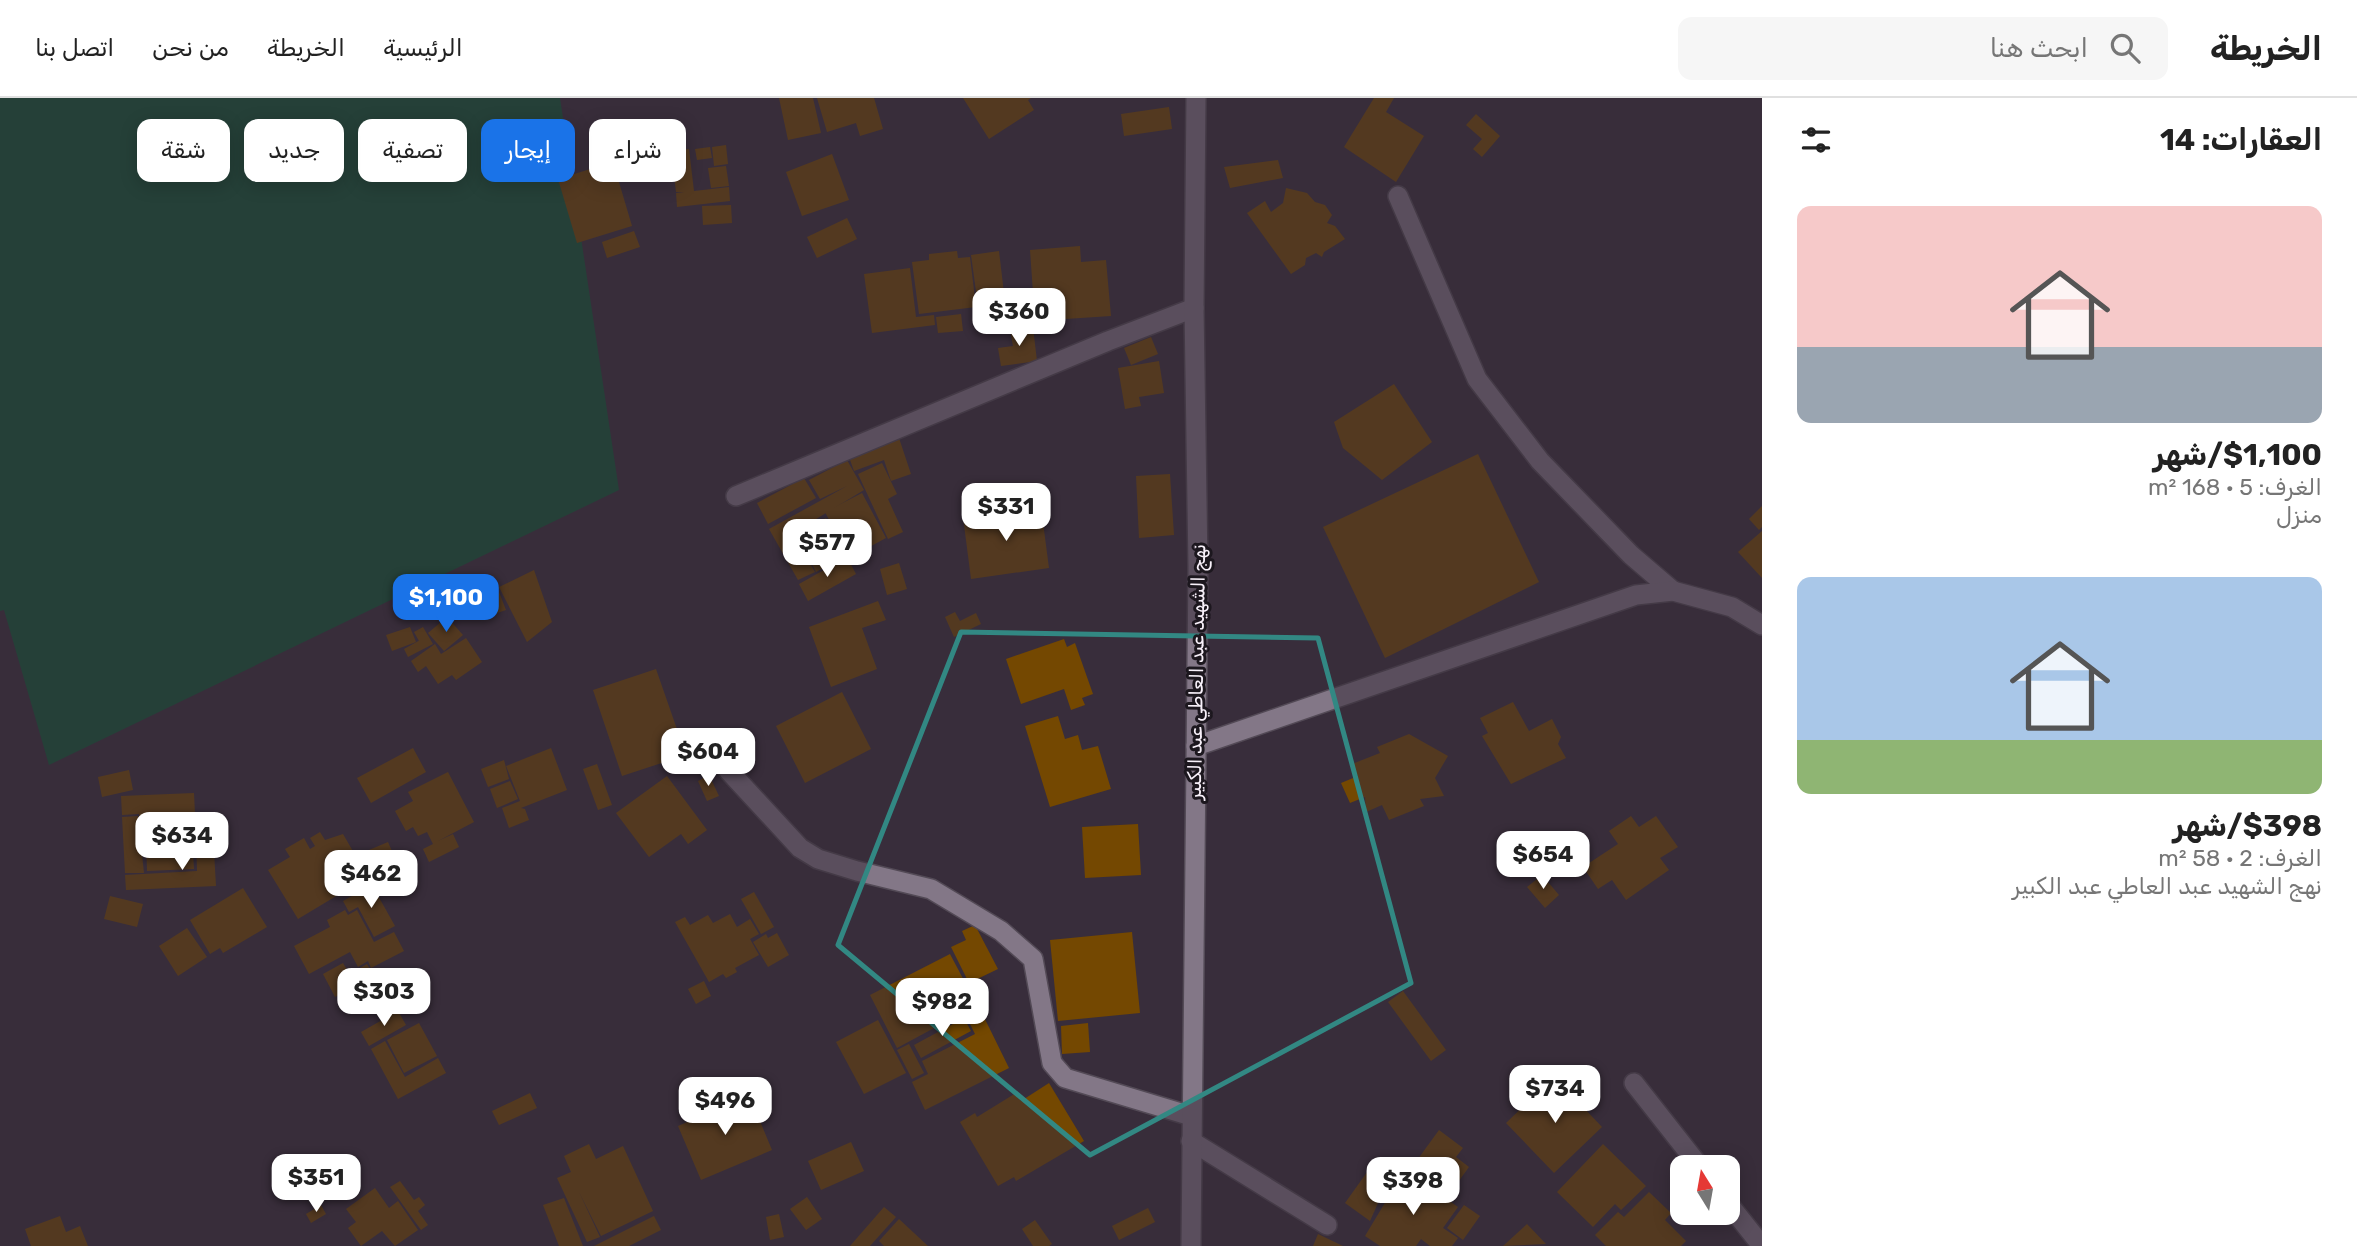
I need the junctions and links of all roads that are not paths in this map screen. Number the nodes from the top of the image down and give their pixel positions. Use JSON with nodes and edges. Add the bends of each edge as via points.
{"nodes":[{"id":1,"x":1196,"y":98,"type":"edge"},
{"id":2,"x":1398,"y":197,"type":"dead end"},
{"id":3,"x":1194,"y":308,"type":"junction"},
{"id":4,"x":736,"y":496,"type":"dead end"},
{"id":5,"x":1673,"y":591,"type":"junction"},
{"id":6,"x":1762,"y":625,"type":"edge"},
{"id":7,"x":1196,"y":746,"type":"junction"},
{"id":8,"x":728,"y":770,"type":"dead end"},
{"id":9,"x":1634,"y":1083,"type":"dead end"},
{"id":10,"x":1191,"y":1116,"type":"junction"},
{"id":11,"x":1191,"y":1141,"type":"junction"},
{"id":12,"x":1691,"y":1155,"type":"edge"},
{"id":13,"x":1740,"y":1218,"type":"edge"},
{"id":14,"x":1327,"y":1225,"type":"dead end"},
{"id":15,"x":1191,"y":1246,"type":"edge"},
{"id":16,"x":1762,"y":1246,"type":"edge"}],
"edges":[{"from":1,"to":3,"type":"street","name":"نهج الشهيد عبد العاطي عبد الكبير"},
{"from":2,"to":5,"type":"street","via":[[1477,379],[1541,461],[1631,555]]},
{"from":3,"to":4,"type":"street"},
{"from":3,"to":7,"type":"street","name":"نهج الشهيد عبد العاطي عبد الكبير"},
{"from":5,"to":6,"type":"street","via":[[1732,607]]},
{"from":5,"to":7,"type":"street","via":[[1636,595]]},
{"from":7,"to":10,"type":"street","name":"نهج الشهيد عبد العاطي عبد الكبير"},
{"from":8,"to":10,"type":"street","via":[[800,848],[818,859],[930,889],[1028,951],[1034,959],[1052,1062],[1065,1078]]},
{"from":9,"to":12,"type":"street"},
{"from":10,"to":11,"type":"street","name":"نهج الشهيد عبد العاطي عبد الكبير"},
{"from":11,"to":14,"type":"street"},
{"from":11,"to":15,"type":"street","name":"نهج الشهيد عبد العاطي عبد الكبير"},
{"from":13,"to":16,"type":"street"}]}
